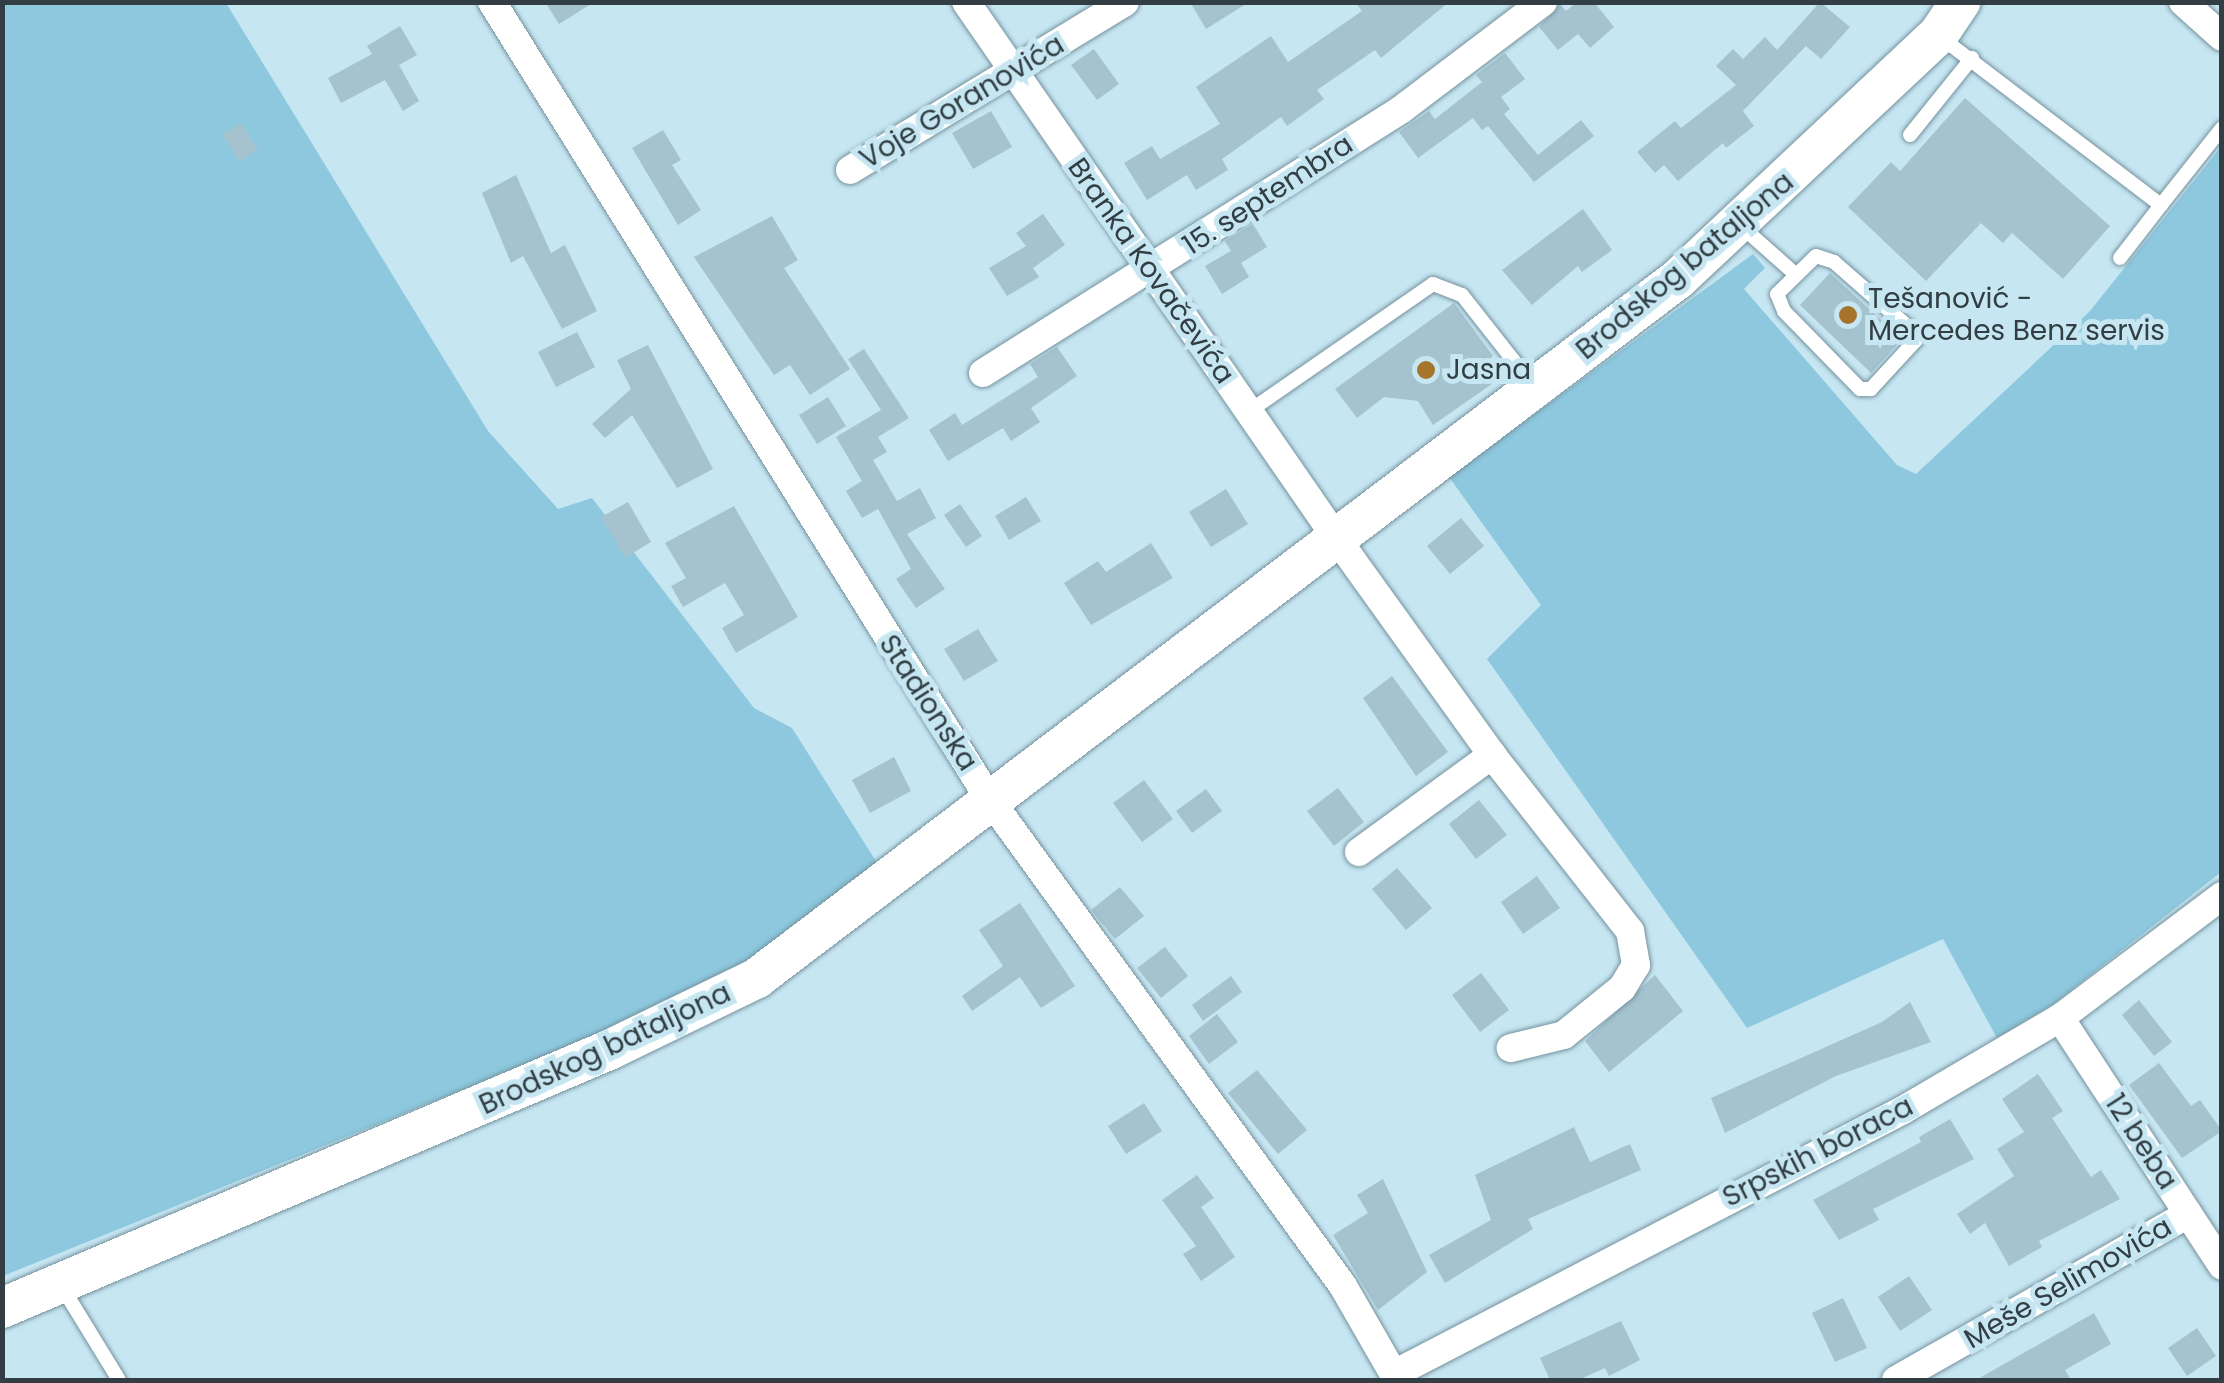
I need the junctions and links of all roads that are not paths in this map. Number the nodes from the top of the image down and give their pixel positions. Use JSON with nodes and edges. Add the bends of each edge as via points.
{"nodes":[{"id":1,"x":492,"y":2,"type":"edge"},
{"id":2,"x":966,"y":2,"type":"edge"},
{"id":3,"x":1125,"y":2,"type":"edge"},
{"id":4,"x":1543,"y":2,"type":"edge"},
{"id":5,"x":2184,"y":2,"type":"edge"},
{"id":6,"x":1949,"y":19,"type":"edge"},
{"id":7,"x":2222,"y":37,"type":"edge"},
{"id":8,"x":1972,"y":58,"type":"junction"},
{"id":9,"x":1014,"y":73,"type":"junction"},
{"id":10,"x":2222,"y":128,"type":"edge"},
{"id":11,"x":1910,"y":135,"type":"dead end"},
{"id":12,"x":850,"y":170,"type":"dead end"},
{"id":13,"x":2161,"y":205,"type":"junction"},
{"id":14,"x":1741,"y":226,"type":"junction"},
{"id":15,"x":2120,"y":258,"type":"dead end"},
{"id":16,"x":1149,"y":272,"type":"junction"},
{"id":17,"x":1795,"y":274,"type":"junction"},
{"id":18,"x":982,"y":373,"type":"dead end"},
{"id":19,"x":1534,"y":387,"type":"junction"},
{"id":20,"x":1248,"y":412,"type":"junction"},
{"id":21,"x":1337,"y":539,"type":"junction"},
{"id":22,"x":1492,"y":755,"type":"junction"},
{"id":23,"x":988,"y":797,"type":"junction"},
{"id":24,"x":1359,"y":852,"type":"dead end"},
{"id":25,"x":2217,"y":908,"type":"edge"},
{"id":26,"x":2060,"y":1018,"type":"junction"},
{"id":27,"x":1511,"y":1048,"type":"dead end"},
{"id":28,"x":2188,"y":1214,"type":"junction"},
{"id":29,"x":2222,"y":1266,"type":"edge"},
{"id":30,"x":60,"y":1284,"type":"junction"},
{"id":31,"x":2,"y":1308,"type":"edge"},
{"id":32,"x":1395,"y":1377,"type":"edge"},
{"id":33,"x":119,"y":1380,"type":"edge"},
{"id":34,"x":1896,"y":1380,"type":"edge"}],
"edges":[{"from":1,"to":23,"type":"street","name":"Stadionska"},
{"from":2,"to":9,"type":"street","name":"Branka Kovačevića"},
{"from":3,"to":9,"type":"street","name":"Voje Goranovića"},
{"from":4,"to":16,"type":"street","name":"15. septembra","via":[[1402,110]]},
{"from":5,"to":7,"type":"street"},
{"from":6,"to":8,"type":"lane"},
{"from":6,"to":14,"type":"street","name":"Brodskog bataljona"},
{"from":8,"to":11,"type":"lane"},
{"from":8,"to":13,"type":"lane"},
{"from":9,"to":12,"type":"street","name":"Voje Goranovića"},
{"from":9,"to":16,"type":"street","name":"Branka Kovačevića"},
{"from":10,"to":13,"type":"lane"},
{"from":13,"to":15,"type":"lane"},
{"from":14,"to":17,"type":"lane"},
{"from":14,"to":19,"type":"street","name":"Brodskog bataljona"},
{"from":16,"to":18,"type":"street","name":"15. septembra"},
{"from":16,"to":20,"type":"street","name":"Branka Kovačevića"},
{"from":17,"to":17,"type":"lane","via":[[1816,256],[1834,262],[1915,332],[1916,340],[1871,389],[1860,390],[1784,311],[1777,294]]},
{"from":19,"to":20,"type":"lane","via":[[1462,295],[1433,284]]},
{"from":19,"to":21,"type":"street","name":"Brodskog bataljona"},
{"from":20,"to":21,"type":"street","name":"Branka Kovačevića"},
{"from":21,"to":22,"type":"street"},
{"from":21,"to":23,"type":"street","name":"Brodskog bataljona"},
{"from":22,"to":24,"type":"street"},
{"from":22,"to":27,"type":"street","via":[[1636,946],[1636,965],[1622,988],[1564,1035]]},
{"from":23,"to":30,"type":"street","name":"Brodskog bataljona","via":[[757,978],[700,1010]]},
{"from":23,"to":32,"type":"street","name":"Stadionska","via":[[1343,1286]]},
{"from":25,"to":26,"type":"street","name":"Srpskih boraca"},
{"from":26,"to":28,"type":"street","name":"12 beba"},
{"from":26,"to":32,"type":"street","name":"Srpskih boraca","via":[[1903,1110]]},
{"from":28,"to":29,"type":"street","name":"12 beba"},
{"from":28,"to":34,"type":"street","name":"Meše Selimovića"},
{"from":30,"to":31,"type":"street","name":"Brodskog bataljona"},
{"from":30,"to":33,"type":"lane"}]}
